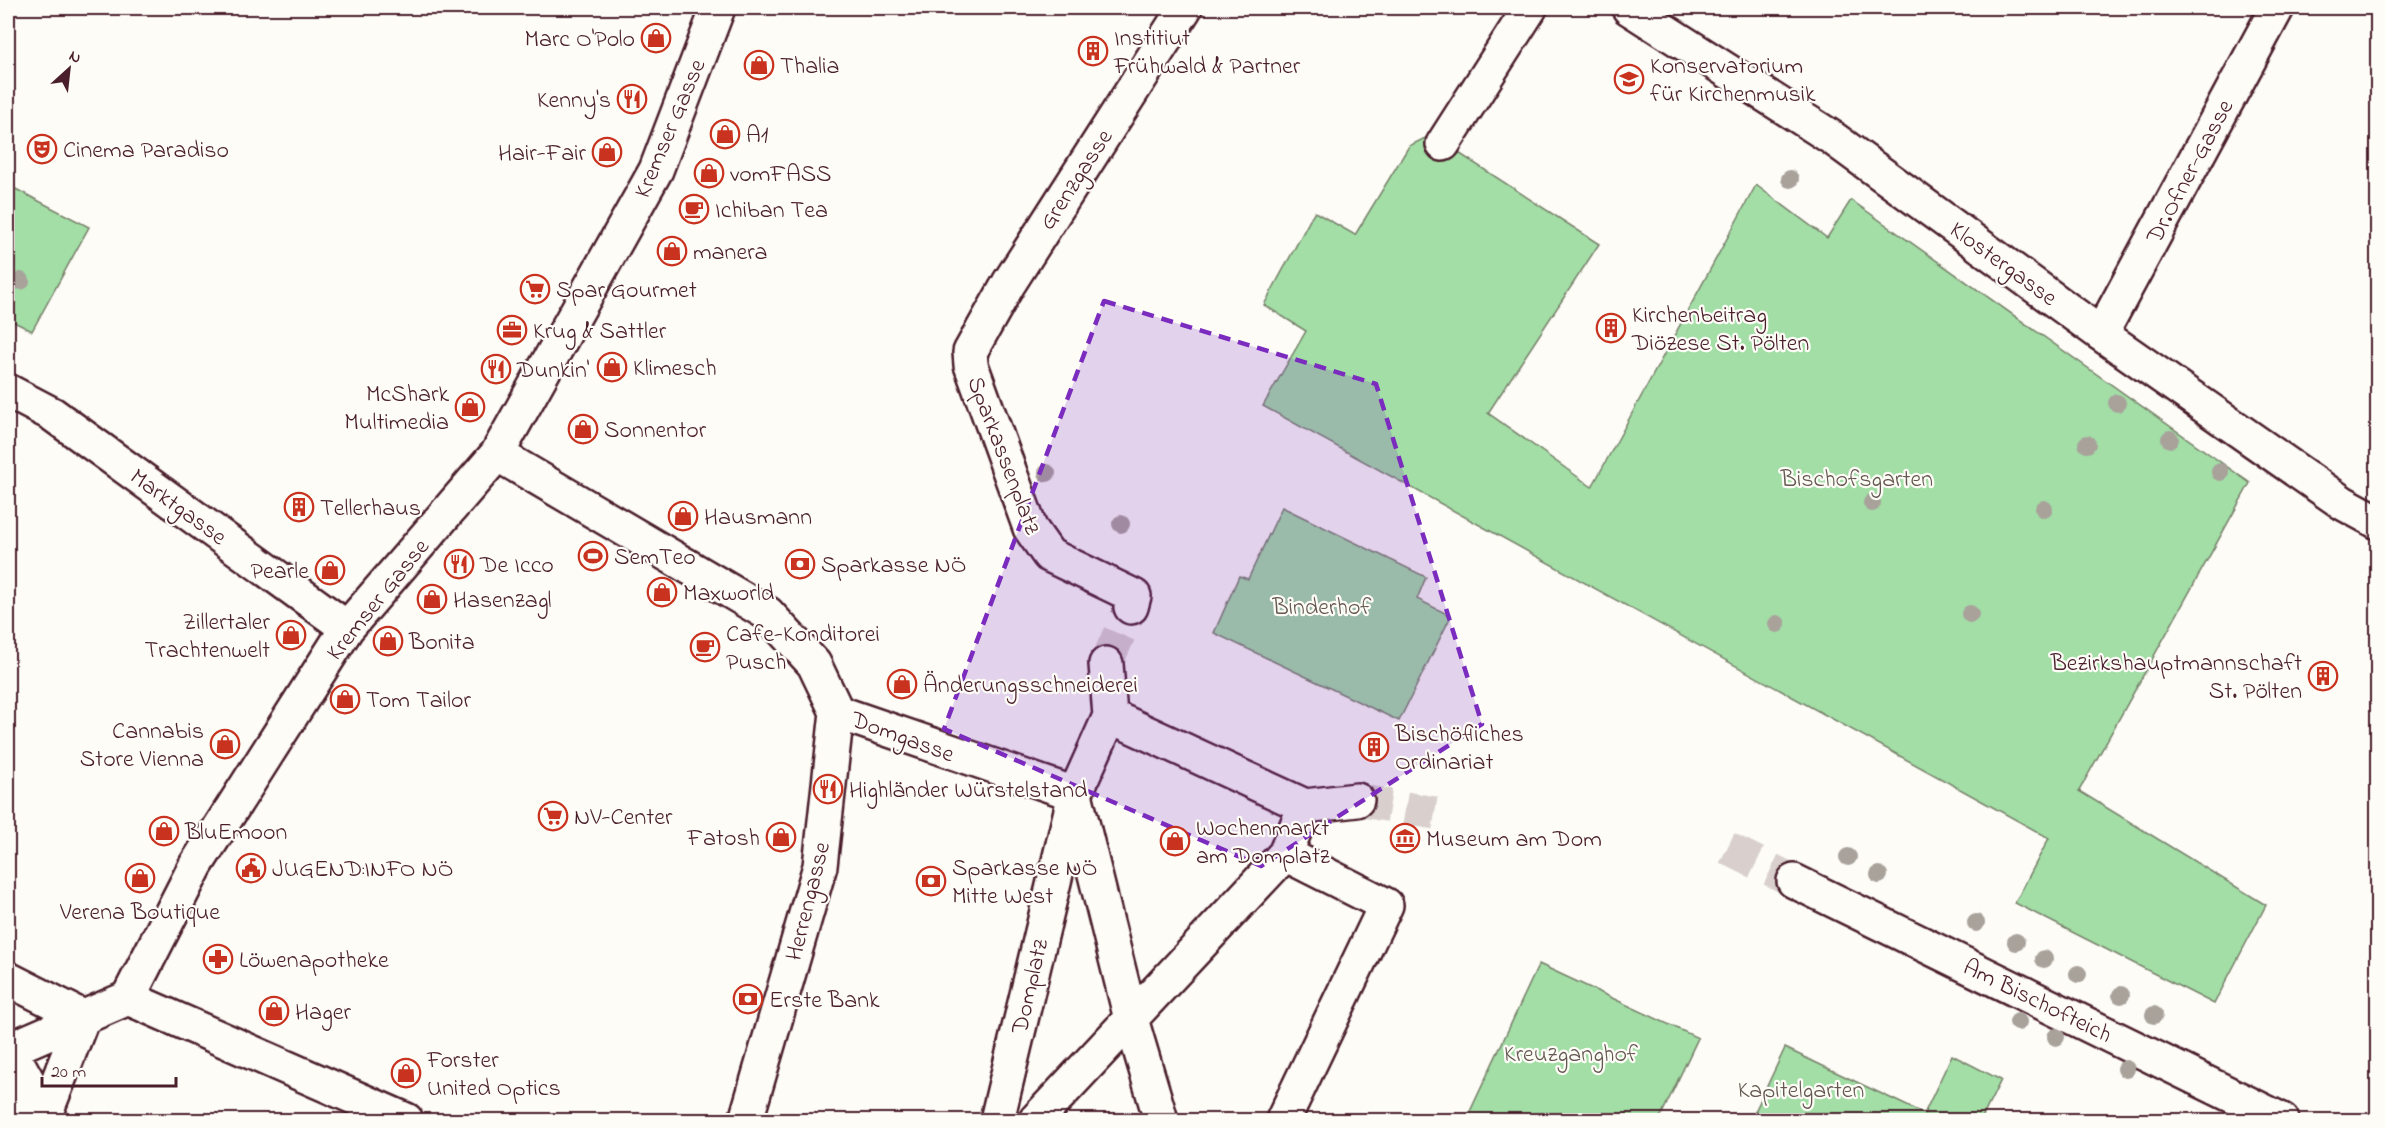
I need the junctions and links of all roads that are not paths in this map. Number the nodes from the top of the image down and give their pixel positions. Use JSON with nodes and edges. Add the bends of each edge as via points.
{"nodes":[{"id":1,"x":718,"y":8,"type":"edge"},
{"id":2,"x":1185,"y":8,"type":"edge"},
{"id":3,"x":1530,"y":8,"type":"edge"},
{"id":4,"x":1629,"y":8,"type":"edge"},
{"id":5,"x":2277,"y":8,"type":"edge"},
{"id":6,"x":1443,"y":144,"type":"dead end"},
{"id":7,"x":2101,"y":334,"type":"junction"},
{"id":8,"x":970,"y":352,"type":"joint"},
{"id":9,"x":8,"y":391,"type":"edge"},
{"id":10,"x":497,"y":454,"type":"junction"},
{"id":11,"x":2378,"y":522,"type":"edge"},
{"id":12,"x":1131,"y":607,"type":"dead end"},
{"id":13,"x":347,"y":628,"type":"junction"},
{"id":14,"x":1106,"y":664,"type":"tunnel mouth"},
{"id":15,"x":837,"y":712,"type":"junction"},
{"id":16,"x":1110,"y":716,"type":"junction"},
{"id":17,"x":1075,"y":795,"type":"junction"},
{"id":18,"x":1357,"y":800,"type":"tunnel mouth"},
{"id":19,"x":1305,"y":806,"type":"junction"},
{"id":20,"x":1285,"y":854,"type":"junction"},
{"id":21,"x":1794,"y":881,"type":"tunnel mouth"},
{"id":22,"x":8,"y":979,"type":"edge"},
{"id":23,"x":128,"y":998,"type":"junction"},
{"id":24,"x":83,"y":1017,"type":"junction"},
{"id":25,"x":1131,"y":1019,"type":"junction"},
{"id":26,"x":8,"y":1049,"type":"edge"},
{"id":27,"x":8,"y":1104,"type":"edge"},
{"id":28,"x":44,"y":1116,"type":"edge"},
{"id":29,"x":406,"y":1120,"type":"edge"},
{"id":30,"x":746,"y":1120,"type":"edge"},
{"id":31,"x":997,"y":1120,"type":"edge"},
{"id":32,"x":1036,"y":1120,"type":"edge"},
{"id":33,"x":1161,"y":1120,"type":"edge"},
{"id":34,"x":1283,"y":1120,"type":"edge"},
{"id":35,"x":2282,"y":1120,"type":"edge"}],
"edges":[{"from":1,"to":10,"type":"street","name":"Kremser Gasse","via":[[656,170]]},
{"from":2,"to":8,"type":"street","name":"Grenzgasse","via":[[1009,283]]},
{"from":3,"to":6,"type":"street"},
{"from":4,"to":7,"type":"street","name":"Klostergasse","via":[[1831,136]]},
{"from":5,"to":7,"type":"street","name":"Dr.Ofner-Gasse"},
{"from":7,"to":11,"type":"street","name":"Klostergasse","via":[[2343,503]]},
{"from":8,"to":12,"type":"street","name":"Sparkassenplatz","via":[[971,365],[1030,528],[1049,555],[1134,596]]},
{"from":9,"to":13,"type":"street","name":"Marktgasse","via":[[52,414]]},
{"from":10,"to":13,"type":"street","name":"Kremser Gasse"},
{"from":10,"to":15,"type":"street","name":"Domgasse","via":[[767,613],[814,664]]},
{"from":13,"to":23,"type":"street","name":"Kremser Gasse","via":[[196,866]]},
{"from":14,"to":16,"type":"street","name":"Domplatz"},
{"from":15,"to":17,"type":"street","name":"Domgasse"},
{"from":15,"to":30,"type":"street","name":"Herrengasse","via":[[820,866]]},
{"from":16,"to":17,"type":"street","name":"Domplatz"},
{"from":16,"to":19,"type":"street"},
{"from":17,"to":25,"type":"street"},
{"from":17,"to":31,"type":"street","name":"Domplatz"},
{"from":18,"to":19,"type":"street"},
{"from":19,"to":20,"type":"street"},
{"from":20,"to":25,"type":"street"},
{"from":20,"to":34,"type":"street","via":[[1386,905]]},
{"from":21,"to":35,"type":"street","name":"Am Bischofteich"},
{"from":22,"to":24,"type":"street"},
{"from":23,"to":24,"type":"street"},
{"from":23,"to":29,"type":"street"},
{"from":24,"to":26,"type":"street"},
{"from":24,"to":28,"type":"street"},
{"from":25,"to":32,"type":"street"},
{"from":25,"to":33,"type":"street"},
{"from":26,"to":28,"type":"street"},
{"from":27,"to":28,"type":"street"}]}
